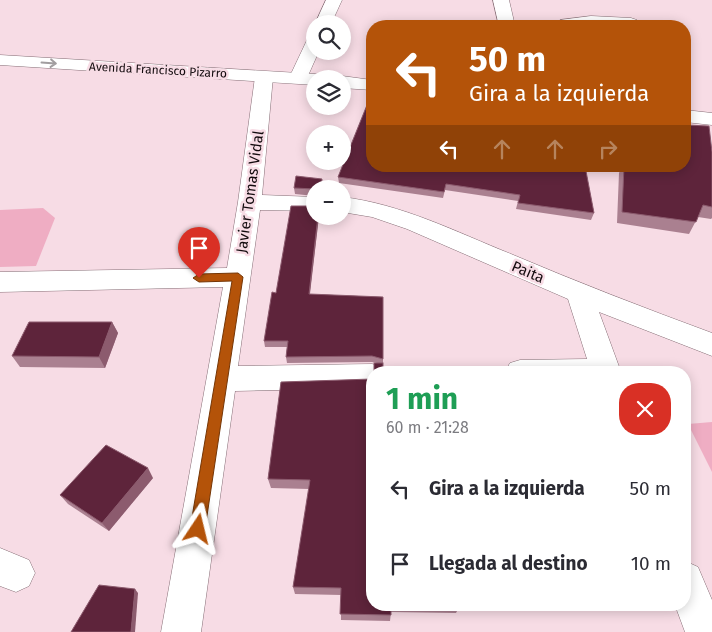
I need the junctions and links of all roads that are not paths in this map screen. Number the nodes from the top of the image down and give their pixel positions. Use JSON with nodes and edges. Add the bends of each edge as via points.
{"nodes":[{"id":1,"x":334,"y":0,"type":"edge"},
{"id":2,"x":501,"y":0,"type":"edge"},
{"id":3,"x":327,"y":15,"type":"edge"},
{"id":4,"x":506,"y":20,"type":"edge"},
{"id":5,"x":0,"y":60,"type":"edge"},
{"id":6,"x":264,"y":77,"type":"junction"},
{"id":7,"x":306,"y":79,"type":"edge"},
{"id":8,"x":351,"y":83,"type":"edge"},
{"id":9,"x":366,"y":84,"type":"edge"},
{"id":10,"x":691,"y":116,"type":"edge"},
{"id":11,"x":712,"y":118,"type":"edge"},
{"id":12,"x":250,"y":202,"type":"junction"},
{"id":13,"x":306,"y":204,"type":"edge"},
{"id":14,"x":351,"y":205,"type":"edge"},
{"id":15,"x":238,"y":277,"type":"junction"},
{"id":16,"x":0,"y":282,"type":"edge"},
{"id":17,"x":579,"y":293,"type":"junction"},
{"id":18,"x":712,"y":345,"type":"edge"},
{"id":19,"x":604,"y":366,"type":"edge"},
{"id":20,"x":366,"y":376,"type":"edge"},
{"id":21,"x":223,"y":379,"type":"junction"},
{"id":22,"x":691,"y":596,"type":"edge"},
{"id":23,"x":181,"y":632,"type":"edge"},
{"id":24,"x":705,"y":632,"type":"edge"}],
"edges":[{"from":1,"to":3,"type":"street"},
{"from":2,"to":4,"type":"street"},
{"from":5,"to":6,"type":"street","name":"Avenida Francisco Pizarro","one_way":true},
{"from":6,"to":7,"type":"street","name":"Avenida Francisco Pizarro"},
{"from":6,"to":12,"type":"street","name":"Javier Tomas Vidal"},
{"from":8,"to":9,"type":"street"},
{"from":10,"to":11,"type":"street"},
{"from":12,"to":13,"type":"street"},
{"from":12,"to":15,"type":"street","name":"Javier Tomas Vidal"},
{"from":14,"to":17,"type":"street","name":"Paita","via":[[395,217]]},
{"from":15,"to":16,"type":"street"},
{"from":15,"to":21,"type":"street","name":"Javier Tomas Vidal"},
{"from":17,"to":18,"type":"street","name":"Paita"},
{"from":17,"to":19,"type":"street"},
{"from":20,"to":21,"type":"street"},
{"from":21,"to":23,"type":"street","name":"Javier Tomas Vidal"},
{"from":22,"to":24,"type":"street"}]}
